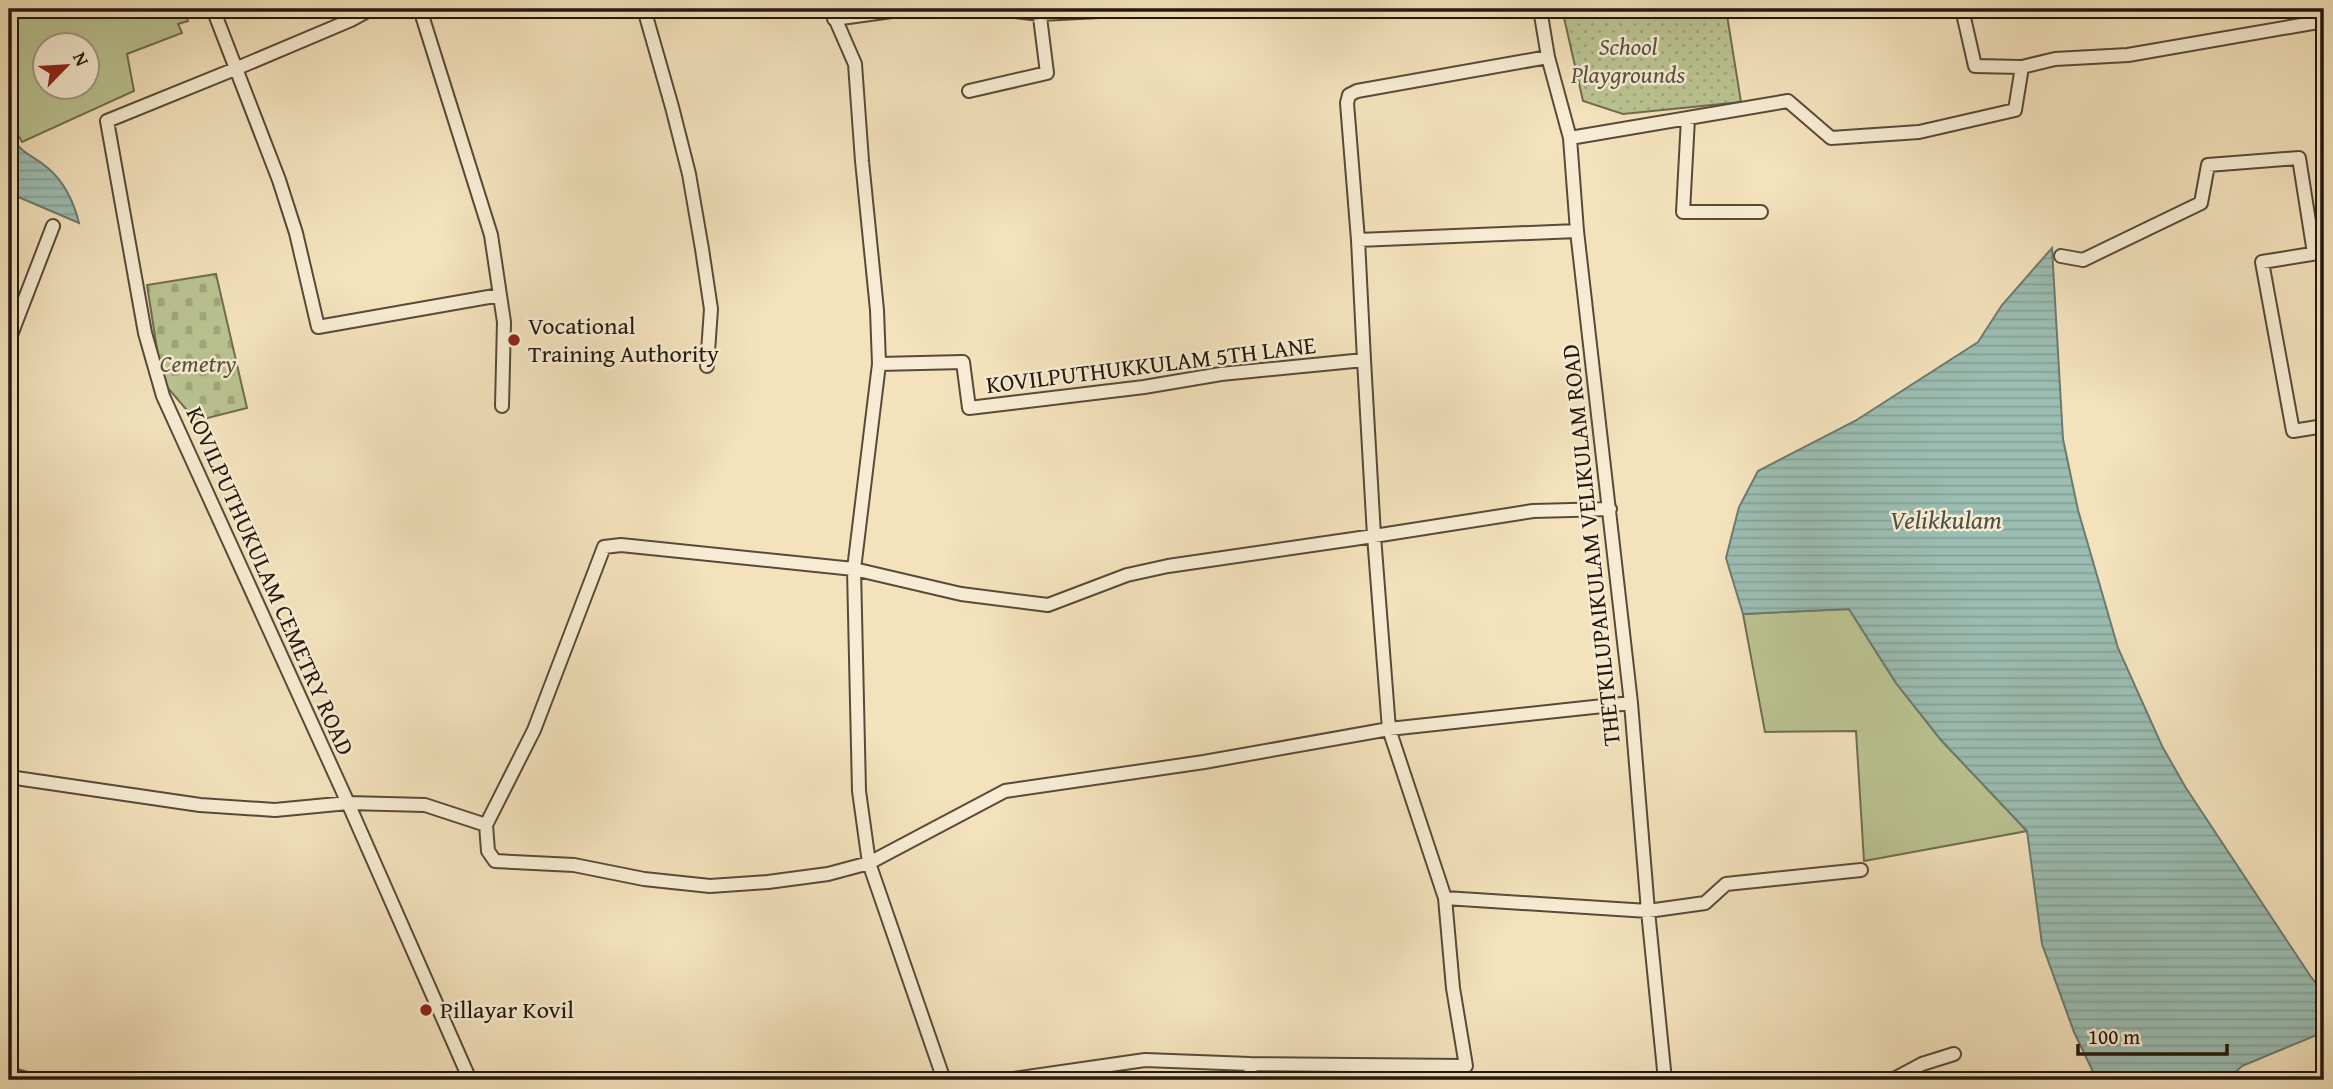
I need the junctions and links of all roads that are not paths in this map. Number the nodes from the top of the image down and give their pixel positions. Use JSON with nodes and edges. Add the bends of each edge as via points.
{"nodes":[{"id":1,"x":213,"y":9,"type":"edge"},
{"id":2,"x":371,"y":9,"type":"edge"},
{"id":3,"x":420,"y":9,"type":"edge"},
{"id":4,"x":643,"y":9,"type":"edge"},
{"id":5,"x":906,"y":9,"type":"edge"},
{"id":6,"x":999,"y":9,"type":"edge"},
{"id":7,"x":1139,"y":9,"type":"edge"},
{"id":8,"x":1541,"y":9,"type":"edge"},
{"id":9,"x":1962,"y":9,"type":"edge"},
{"id":10,"x":1040,"y":12,"type":"edge"},
{"id":11,"x":832,"y":14,"type":"edge"},
{"id":12,"x":2324,"y":21,"type":"edge"},
{"id":13,"x":1548,"y":57,"type":"junction"},
{"id":14,"x":2022,"y":67,"type":"junction"},
{"id":15,"x":235,"y":69,"type":"junction"},
{"id":16,"x":969,"y":91,"type":"dead end"},
{"id":17,"x":1688,"y":118,"type":"junction"},
{"id":18,"x":1570,"y":138,"type":"junction"},
{"id":19,"x":1760,"y":212,"type":"dead end"},
{"id":20,"x":53,"y":226,"type":"dead end"},
{"id":21,"x":1577,"y":231,"type":"junction"},
{"id":22,"x":1358,"y":240,"type":"junction"},
{"id":23,"x":2319,"y":253,"type":"edge"},
{"id":24,"x":2061,"y":256,"type":"dead end"},
{"id":25,"x":500,"y":295,"type":"junction"},
{"id":26,"x":9,"y":340,"type":"edge"},
{"id":27,"x":1364,"y":360,"type":"junction"},
{"id":28,"x":879,"y":364,"type":"junction"},
{"id":29,"x":707,"y":366,"type":"dead end"},
{"id":30,"x":502,"y":406,"type":"dead end"},
{"id":31,"x":2324,"y":426,"type":"edge"},
{"id":32,"x":1610,"y":509,"type":"junction"},
{"id":33,"x":1374,"y":536,"type":"junction"},
{"id":34,"x":854,"y":569,"type":"junction"},
{"id":35,"x":1630,"y":704,"type":"junction"},
{"id":36,"x":1389,"y":729,"type":"junction"},
{"id":37,"x":9,"y":777,"type":"edge"},
{"id":38,"x":348,"y":803,"type":"junction"},
{"id":39,"x":485,"y":825,"type":"junction"},
{"id":40,"x":869,"y":863,"type":"junction"},
{"id":41,"x":1861,"y":870,"type":"dead end"},
{"id":42,"x":1445,"y":898,"type":"junction"},
{"id":43,"x":1648,"y":911,"type":"junction"},
{"id":44,"x":1954,"y":1054,"type":"dead end"},
{"id":45,"x":1250,"y":1064,"type":"junction"},
{"id":46,"x":9,"y":1074,"type":"edge"},
{"id":47,"x":30,"y":1080,"type":"edge"},
{"id":48,"x":470,"y":1080,"type":"edge"},
{"id":49,"x":944,"y":1080,"type":"edge"},
{"id":50,"x":1006,"y":1080,"type":"edge"},
{"id":51,"x":1251,"y":1080,"type":"edge"},
{"id":52,"x":1665,"y":1080,"type":"edge"},
{"id":53,"x":1892,"y":1080,"type":"edge"}],
"edges":[{"from":1,"to":15,"type":"street"},
{"from":2,"to":15,"type":"street","name":"KOVILPUTHUKULAM CEMETRY ROAD"},
{"from":3,"to":25,"type":"street","via":[[491,235]]},
{"from":4,"to":29,"type":"street","via":[[689,174],[711,309]]},
{"from":5,"to":11,"type":"street"},
{"from":6,"to":10,"type":"street"},
{"from":7,"to":10,"type":"street"},
{"from":8,"to":13,"type":"street","name":"THETKILUPAIKULAM VELIKULAM ROAD"},
{"from":9,"to":14,"type":"street","via":[[1975,66]]},
{"from":10,"to":16,"type":"street","via":[[1047,73]]},
{"from":11,"to":28,"type":"street","via":[[855,64]]},
{"from":12,"to":14,"type":"street","via":[[2128,55],[2055,59]]},
{"from":13,"to":18,"type":"street","name":"THETKILUPAIKULAM VELIKULAM ROAD"},
{"from":13,"to":22,"type":"street","via":[[1349,95]]},
{"from":14,"to":17,"type":"street","via":[[2015,110],[1919,132],[1831,138],[1788,101]]},
{"from":15,"to":25,"type":"street","via":[[279,180],[318,327]]},
{"from":15,"to":38,"type":"street","name":"KOVILPUTHUKULAM CEMETRY ROAD","via":[[107,121],[145,333],[163,396]]},
{"from":17,"to":18,"type":"street"},
{"from":17,"to":19,"type":"street","via":[[1683,212]]},
{"from":18,"to":21,"type":"street","name":"THETKILUPAIKULAM VELIKULAM ROAD"},
{"from":20,"to":26,"type":"street"},
{"from":21,"to":22,"type":"street"},
{"from":21,"to":32,"type":"street","name":"THETKILUPAIKULAM VELIKULAM ROAD"},
{"from":22,"to":27,"type":"street"},
{"from":23,"to":24,"type":"street","via":[[2300,158],[2208,165],[2201,203],[2083,260]]},
{"from":23,"to":31,"type":"street","via":[[2262,262],[2292,431]]},
{"from":25,"to":30,"type":"street","via":[[504,322]]},
{"from":27,"to":28,"type":"street","name":"KOVILPUTHUKKULAM 5TH LANE","via":[[969,408],[963,362]]},
{"from":27,"to":33,"type":"street"},
{"from":28,"to":34,"type":"street"},
{"from":32,"to":33,"type":"street","via":[[1533,510]]},
{"from":32,"to":35,"type":"street","name":"THETKILUPAIKULAM VELIKULAM ROAD"},
{"from":33,"to":34,"type":"street","via":[[1168,566],[1128,575],[1048,605],[961,594]]},
{"from":33,"to":36,"type":"street"},
{"from":34,"to":39,"type":"street","via":[[604,547],[534,730]]},
{"from":34,"to":40,"type":"street","via":[[859,791]]},
{"from":35,"to":36,"type":"street"},
{"from":35,"to":43,"type":"street","name":"THETKILUPAIKULAM VELIKULAM ROAD"},
{"from":36,"to":40,"type":"street","via":[[1005,791]]},
{"from":36,"to":42,"type":"street"},
{"from":37,"to":38,"type":"street","via":[[213,806],[275,810]]},
{"from":38,"to":39,"type":"street","via":[[425,805]]},
{"from":38,"to":48,"type":"street"},
{"from":39,"to":40,"type":"street","via":[[488,851],[495,861],[574,865],[710,886],[828,874]]},
{"from":40,"to":49,"type":"street"},
{"from":41,"to":43,"type":"street","via":[[1726,884],[1705,903]]},
{"from":42,"to":43,"type":"street"},
{"from":42,"to":45,"type":"street","via":[[1466,1066]]},
{"from":43,"to":52,"type":"street","name":"THETKILUPAIKULAM VELIKULAM ROAD"},
{"from":44,"to":53,"type":"street"},
{"from":45,"to":50,"type":"street","via":[[1145,1060]]},
{"from":45,"to":51,"type":"street"},
{"from":46,"to":47,"type":"street"}]}
